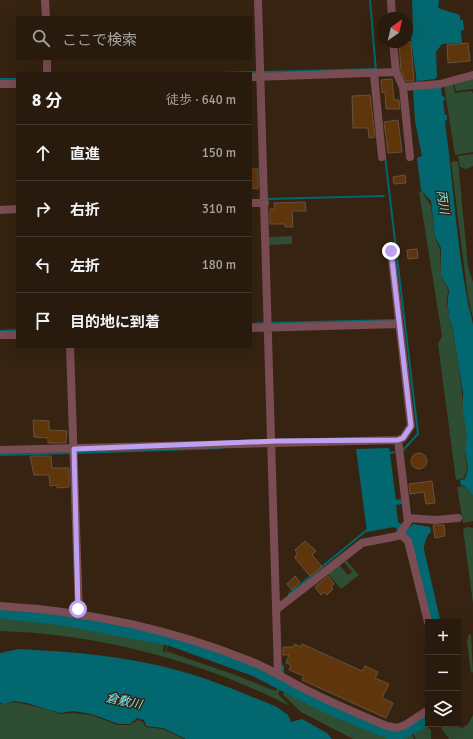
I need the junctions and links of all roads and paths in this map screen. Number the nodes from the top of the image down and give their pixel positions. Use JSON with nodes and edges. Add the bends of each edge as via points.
{"nodes":[{"id":1,"x":46,"y":0,"type":"edge"},
{"id":2,"x":258,"y":0,"type":"edge"},
{"id":3,"x":391,"y":0,"type":"edge"},
{"id":4,"x":392,"y":12,"type":"edge"},
{"id":5,"x":46,"y":16,"type":"edge"},
{"id":6,"x":394,"y":48,"type":"edge"},
{"id":7,"x":47,"y":60,"type":"edge"},
{"id":8,"x":47,"y":72,"type":"edge"},
{"id":9,"x":396,"y":72,"type":"junction"},
{"id":10,"x":376,"y":74,"type":"junction"},
{"id":11,"x":473,"y":75,"type":"edge"},
{"id":12,"x":252,"y":77,"type":"edge"},
{"id":13,"x":262,"y":77,"type":"junction"},
{"id":14,"x":0,"y":84,"type":"edge"},
{"id":15,"x":16,"y":84,"type":"edge"},
{"id":16,"x":403,"y":87,"type":"junction"},
{"id":17,"x":382,"y":157,"type":"dead end"},
{"id":18,"x":410,"y":157,"type":"dead end"},
{"id":19,"x":263,"y":201,"type":"junction"},
{"id":20,"x":252,"y":203,"type":"edge"},
{"id":21,"x":16,"y":209,"type":"edge"},
{"id":22,"x":0,"y":210,"type":"edge"},
{"id":23,"x":391,"y":251,"type":"dead end"},
{"id":24,"x":399,"y":321,"type":"junction"},
{"id":25,"x":268,"y":325,"type":"junction"},
{"id":26,"x":252,"y":328,"type":"edge"},
{"id":27,"x":0,"y":335,"type":"edge"},
{"id":28,"x":16,"y":335,"type":"edge"},
{"id":29,"x":70,"y":348,"type":"edge"},
{"id":30,"x":398,"y":440,"type":"junction"},
{"id":31,"x":272,"y":442,"type":"junction"},
{"id":32,"x":0,"y":450,"type":"edge"},
{"id":33,"x":74,"y":451,"type":"junction"},
{"id":34,"x":458,"y":518,"type":"dead end"},
{"id":35,"x":404,"y":528,"type":"junction"},
{"id":36,"x":0,"y":606,"type":"edge"},
{"id":37,"x":277,"y":609,"type":"junction"},
{"id":38,"x":79,"y":615,"type":"junction"},
{"id":39,"x":427,"y":619,"type":"edge"},
{"id":40,"x":278,"y":674,"type":"junction"},
{"id":41,"x":425,"y":712,"type":"edge"}],
"edges":[{"from":1,"to":5,"type":"street"},
{"from":2,"to":13,"type":"street"},
{"from":3,"to":4,"type":"street"},
{"from":6,"to":9,"type":"street"},
{"from":7,"to":8,"type":"street"},
{"from":9,"to":10,"type":"street"},
{"from":9,"to":16,"type":"street"},
{"from":10,"to":13,"type":"street"},
{"from":10,"to":17,"type":"street"},
{"from":11,"to":16,"type":"street","via":[[440,84]]},
{"from":12,"to":13,"type":"street"},
{"from":13,"to":19,"type":"street"},
{"from":14,"to":15,"type":"street"},
{"from":16,"to":18,"type":"street"},
{"from":19,"to":20,"type":"street"},
{"from":19,"to":25,"type":"street"},
{"from":21,"to":22,"type":"street"},
{"from":23,"to":24,"type":"street"},
{"from":24,"to":25,"type":"street"},
{"from":24,"to":30,"type":"street","via":[[411,426],[403,438]]},
{"from":25,"to":26,"type":"street"},
{"from":25,"to":31,"type":"street"},
{"from":27,"to":28,"type":"street"},
{"from":29,"to":33,"type":"street"},
{"from":30,"to":31,"type":"street"},
{"from":30,"to":35,"type":"street"},
{"from":31,"to":33,"type":"street"},
{"from":31,"to":37,"type":"street"},
{"from":32,"to":33,"type":"street"},
{"from":33,"to":38,"type":"street"},
{"from":34,"to":35,"type":"street","via":[[436,520]]},
{"from":35,"to":37,"type":"street","via":[[362,543]]},
{"from":35,"to":39,"type":"street"},
{"from":36,"to":38,"type":"street"},
{"from":37,"to":40,"type":"street"},
{"from":38,"to":40,"type":"street","via":[[183,637],[251,661]]},
{"from":40,"to":41,"type":"street","via":[[320,697],[387,726],[397,728]]}]}
